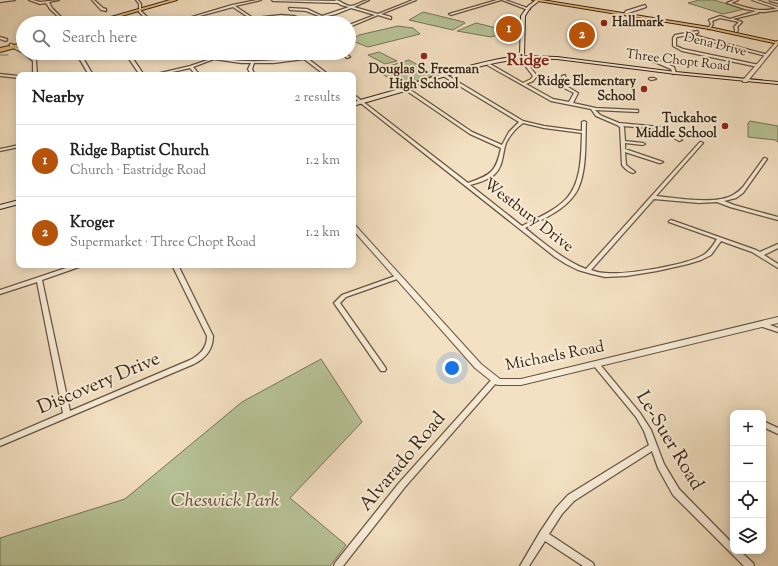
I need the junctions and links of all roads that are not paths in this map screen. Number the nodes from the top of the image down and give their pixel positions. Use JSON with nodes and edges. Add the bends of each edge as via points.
{"nodes":[{"id":1,"x":14,"y":0,"type":"edge"},
{"id":2,"x":30,"y":0,"type":"edge"},
{"id":3,"x":58,"y":0,"type":"edge"},
{"id":4,"x":93,"y":0,"type":"edge"},
{"id":5,"x":137,"y":0,"type":"edge"},
{"id":6,"x":175,"y":0,"type":"edge"},
{"id":7,"x":180,"y":0,"type":"edge"},
{"id":8,"x":260,"y":0,"type":"edge"},
{"id":9,"x":273,"y":0,"type":"edge"},
{"id":10,"x":368,"y":0,"type":"edge"},
{"id":11,"x":415,"y":0,"type":"edge"},
{"id":12,"x":500,"y":0,"type":"edge"},
{"id":13,"x":503,"y":0,"type":"edge"},
{"id":14,"x":540,"y":0,"type":"edge"},
{"id":15,"x":551,"y":0,"type":"edge"},
{"id":16,"x":737,"y":0,"type":"edge"},
{"id":17,"x":754,"y":0,"type":"edge"},
{"id":18,"x":771,"y":0,"type":"edge"},
{"id":19,"x":0,"y":1,"type":"edge"},
{"id":20,"x":337,"y":1,"type":"edge"},
{"id":21,"x":47,"y":2,"type":"junction"},
{"id":22,"x":778,"y":2,"type":"edge"},
{"id":23,"x":557,"y":4,"type":"junction"},
{"id":24,"x":566,"y":4,"type":"junction"},
{"id":25,"x":232,"y":6,"type":"junction"},
{"id":26,"x":535,"y":6,"type":"junction"},
{"id":27,"x":645,"y":6,"type":"dead end"},
{"id":28,"x":350,"y":7,"type":"junction"},
{"id":29,"x":290,"y":9,"type":"dead end"},
{"id":30,"x":529,"y":9,"type":"junction"},
{"id":31,"x":778,"y":9,"type":"edge"},
{"id":32,"x":105,"y":10,"type":"dead end"},
{"id":33,"x":140,"y":10,"type":"junction"},
{"id":34,"x":759,"y":12,"type":"junction"},
{"id":35,"x":450,"y":14,"type":"dead end"},
{"id":36,"x":625,"y":14,"type":"junction"},
{"id":37,"x":379,"y":15,"type":"junction"},
{"id":38,"x":61,"y":16,"type":"edge"},
{"id":39,"x":121,"y":16,"type":"edge"},
{"id":40,"x":146,"y":16,"type":"edge"},
{"id":41,"x":201,"y":16,"type":"edge"},
{"id":42,"x":248,"y":16,"type":"edge"},
{"id":43,"x":320,"y":16,"type":"edge"},
{"id":44,"x":325,"y":16,"type":"edge"},
{"id":45,"x":390,"y":18,"type":"dead end"},
{"id":46,"x":730,"y":19,"type":"junction"},
{"id":47,"x":356,"y":23,"type":"edge"},
{"id":48,"x":710,"y":27,"type":"junction"},
{"id":49,"x":736,"y":31,"type":"junction"},
{"id":50,"x":697,"y":32,"type":"dead end"},
{"id":51,"x":687,"y":34,"type":"junction"},
{"id":52,"x":0,"y":38,"type":"edge"},
{"id":53,"x":6,"y":40,"type":"dead end"},
{"id":54,"x":778,"y":42,"type":"edge"},
{"id":55,"x":16,"y":45,"type":"edge"},
{"id":56,"x":12,"y":46,"type":"junction"},
{"id":57,"x":16,"y":48,"type":"edge"},
{"id":58,"x":0,"y":49,"type":"edge"},
{"id":59,"x":523,"y":50,"type":"junction"},
{"id":60,"x":767,"y":55,"type":"junction"},
{"id":61,"x":541,"y":57,"type":"junction"},
{"id":62,"x":523,"y":58,"type":"junction"},
{"id":63,"x":651,"y":58,"type":"dead end"},
{"id":64,"x":502,"y":59,"type":"junction"},
{"id":65,"x":35,"y":60,"type":"edge"},
{"id":66,"x":82,"y":60,"type":"edge"},
{"id":67,"x":132,"y":60,"type":"edge"},
{"id":68,"x":210,"y":60,"type":"edge"},
{"id":69,"x":220,"y":60,"type":"edge"},
{"id":70,"x":294,"y":60,"type":"edge"},
{"id":71,"x":308,"y":60,"type":"edge"},
{"id":72,"x":575,"y":61,"type":"junction"},
{"id":73,"x":253,"y":62,"type":"junction"},
{"id":74,"x":489,"y":65,"type":"junction"},
{"id":75,"x":758,"y":66,"type":"junction"},
{"id":76,"x":191,"y":67,"type":"junction"},
{"id":77,"x":35,"y":72,"type":"edge"},
{"id":78,"x":89,"y":72,"type":"edge"},
{"id":79,"x":140,"y":72,"type":"edge"},
{"id":80,"x":168,"y":72,"type":"edge"},
{"id":81,"x":195,"y":72,"type":"edge"},
{"id":82,"x":252,"y":72,"type":"edge"},
{"id":83,"x":323,"y":72,"type":"edge"},
{"id":84,"x":674,"y":73,"type":"junction"},
{"id":85,"x":0,"y":75,"type":"edge"},
{"id":86,"x":446,"y":76,"type":"junction"},
{"id":87,"x":564,"y":76,"type":"dead end"},
{"id":88,"x":16,"y":77,"type":"edge"},
{"id":89,"x":745,"y":81,"type":"junction"},
{"id":90,"x":778,"y":83,"type":"edge"},
{"id":91,"x":522,"y":84,"type":"junction"},
{"id":92,"x":405,"y":88,"type":"junction"},
{"id":93,"x":356,"y":97,"type":"edge"},
{"id":94,"x":362,"y":102,"type":"junction"},
{"id":95,"x":356,"y":103,"type":"edge"},
{"id":96,"x":571,"y":103,"type":"junction"},
{"id":97,"x":592,"y":108,"type":"junction"},
{"id":98,"x":637,"y":111,"type":"dead end"},
{"id":99,"x":522,"y":122,"type":"junction"},
{"id":100,"x":584,"y":122,"type":"dead end"},
{"id":101,"x":619,"y":124,"type":"junction"},
{"id":102,"x":584,"y":132,"type":"junction"},
{"id":103,"x":680,"y":140,"type":"dead end"},
{"id":104,"x":624,"y":142,"type":"junction"},
{"id":105,"x":701,"y":143,"type":"dead end"},
{"id":106,"x":643,"y":144,"type":"dead end"},
{"id":107,"x":16,"y":147,"type":"edge"},
{"id":108,"x":503,"y":147,"type":"junction"},
{"id":109,"x":0,"y":150,"type":"edge"},
{"id":110,"x":624,"y":150,"type":"junction"},
{"id":111,"x":765,"y":159,"type":"dead end"},
{"id":112,"x":661,"y":162,"type":"dead end"},
{"id":113,"x":633,"y":172,"type":"dead end"},
{"id":114,"x":467,"y":185,"type":"junction"},
{"id":115,"x":653,"y":197,"type":"junction"},
{"id":116,"x":719,"y":200,"type":"junction"},
{"id":117,"x":16,"y":203,"type":"edge"},
{"id":118,"x":0,"y":207,"type":"edge"},
{"id":119,"x":778,"y":219,"type":"edge"},
{"id":120,"x":671,"y":221,"type":"dead end"},
{"id":121,"x":521,"y":228,"type":"junction"},
{"id":122,"x":356,"y":229,"type":"edge"},
{"id":123,"x":720,"y":239,"type":"junction"},
{"id":124,"x":778,"y":246,"type":"edge"},
{"id":125,"x":761,"y":254,"type":"junction"},
{"id":126,"x":778,"y":266,"type":"edge"},
{"id":127,"x":71,"y":268,"type":"edge"},
{"id":128,"x":177,"y":268,"type":"edge"},
{"id":129,"x":587,"y":271,"type":"junction"},
{"id":130,"x":398,"y":277,"type":"junction"},
{"id":131,"x":39,"y":279,"type":"junction"},
{"id":132,"x":0,"y":292,"type":"edge"},
{"id":133,"x":778,"y":320,"type":"edge"},
{"id":134,"x":762,"y":324,"type":"junction"},
{"id":135,"x":778,"y":330,"type":"edge"},
{"id":136,"x":596,"y":364,"type":"junction"},
{"id":137,"x":383,"y":369,"type":"dead end"},
{"id":138,"x":495,"y":380,"type":"junction"},
{"id":139,"x":67,"y":415,"type":"junction"},
{"id":140,"x":766,"y":425,"type":"edge"},
{"id":141,"x":778,"y":431,"type":"edge"},
{"id":142,"x":0,"y":443,"type":"edge"},
{"id":143,"x":652,"y":447,"type":"junction"},
{"id":144,"x":543,"y":535,"type":"junction"},
{"id":145,"x":730,"y":546,"type":"edge"},
{"id":146,"x":738,"y":554,"type":"edge"},
{"id":147,"x":338,"y":566,"type":"edge"},
{"id":148,"x":524,"y":566,"type":"edge"},
{"id":149,"x":590,"y":566,"type":"edge"},
{"id":150,"x":750,"y":566,"type":"edge"}],
"edges":[{"from":1,"to":19,"type":"street"},
{"from":2,"to":21,"type":"street"},
{"from":3,"to":21,"type":"street"},
{"from":4,"to":32,"type":"street"},
{"from":5,"to":33,"type":"street"},
{"from":6,"to":33,"type":"main road"},
{"from":7,"to":33,"type":"main road"},
{"from":8,"to":25,"type":"street"},
{"from":9,"to":20,"type":"street","via":[[322,3]]},
{"from":10,"to":28,"type":"street"},
{"from":11,"to":37,"type":"street"},
{"from":12,"to":35,"type":"street"},
{"from":13,"to":30,"type":"street"},
{"from":14,"to":23,"type":"main road"},
{"from":14,"to":24,"type":"main road"},
{"from":14,"to":26,"type":"main road"},
{"from":14,"to":30,"type":"main road"},
{"from":15,"to":24,"type":"main road"},
{"from":16,"to":34,"type":"street","via":[[728,3]]},
{"from":17,"to":31,"type":"street"},
{"from":18,"to":22,"type":"street"},
{"from":20,"to":28,"type":"street"},
{"from":21,"to":38,"type":"street","via":[[52,10]]},
{"from":23,"to":26,"type":"main road"},
{"from":23,"to":36,"type":"main road"},
{"from":24,"to":36,"type":"main road"},
{"from":25,"to":41,"type":"street"},
{"from":25,"to":42,"type":"street"},
{"from":26,"to":30,"type":"main road"},
{"from":27,"to":36,"type":"street"},
{"from":28,"to":37,"type":"street"},
{"from":28,"to":44,"type":"street"},
{"from":29,"to":43,"type":"street","via":[[307,10]]},
{"from":30,"to":59,"type":"main road","via":[[523,17]]},
{"from":31,"to":34,"type":"street"},
{"from":33,"to":39,"type":"main road"},
{"from":33,"to":40,"type":"street"},
{"from":34,"to":46,"type":"street"},
{"from":36,"to":48,"type":"main road"},
{"from":37,"to":45,"type":"street"},
{"from":37,"to":47,"type":"street"},
{"from":46,"to":48,"type":"street","via":[[717,17],[709,22],[712,24]]},
{"from":46,"to":49,"type":"street","via":[[741,22],[735,28]]},
{"from":48,"to":49,"type":"main road"},
{"from":48,"to":54,"type":"main road"},
{"from":49,"to":54,"type":"main road"},
{"from":50,"to":51,"type":"street","name":"Dena Drive"},
{"from":51,"to":60,"type":"street"},
{"from":51,"to":75,"type":"street","name":"Dena Drive","via":[[675,37],[676,47]]},
{"from":52,"to":53,"type":"street"},
{"from":54,"to":60,"type":"street"},
{"from":55,"to":56,"type":"main road"},
{"from":56,"to":57,"type":"street"},
{"from":56,"to":58,"type":"main road"},
{"from":59,"to":61,"type":"main road","via":[[530,55]]},
{"from":59,"to":62,"type":"main road"},
{"from":59,"to":64,"type":"main road","via":[[517,56]]},
{"from":60,"to":75,"type":"street"},
{"from":61,"to":62,"type":"main road","name":"Three Chopt Road"},
{"from":61,"to":72,"type":"main road","name":"Three Chopt Road"},
{"from":62,"to":64,"type":"main road","name":"Three Chopt Road"},
{"from":62,"to":72,"type":"main road","name":"Three Chopt Road"},
{"from":62,"to":74,"type":"main road","name":"Three Chopt Road"},
{"from":62,"to":91,"type":"street","via":[[535,76]]},
{"from":63,"to":84,"type":"street","via":[[673,68]]},
{"from":64,"to":86,"type":"main road","name":"Three Chopt Road"},
{"from":65,"to":77,"type":"street"},
{"from":66,"to":78,"type":"street"},
{"from":67,"to":79,"type":"street"},
{"from":68,"to":76,"type":"street"},
{"from":69,"to":73,"type":"street"},
{"from":70,"to":73,"type":"street"},
{"from":71,"to":83,"type":"street"},
{"from":72,"to":84,"type":"main road","name":"Three Chopt Road"},
{"from":73,"to":82,"type":"street"},
{"from":74,"to":86,"type":"main road","name":"Three Chopt Road"},
{"from":74,"to":91,"type":"street"},
{"from":75,"to":89,"type":"street"},
{"from":76,"to":80,"type":"street"},
{"from":76,"to":81,"type":"street"},
{"from":84,"to":89,"type":"main road","name":"Three Chopt Road"},
{"from":85,"to":88,"type":"street"},
{"from":86,"to":92,"type":"main road","name":"Three Chopt Road"},
{"from":86,"to":99,"type":"street"},
{"from":87,"to":96,"type":"street","via":[[566,88],[576,93]]},
{"from":89,"to":90,"type":"main road","name":"Three Chopt Road"},
{"from":91,"to":96,"type":"street","via":[[552,100]]},
{"from":92,"to":94,"type":"main road","name":"Three Chopt Road"},
{"from":92,"to":108,"type":"street","via":[[471,133]]},
{"from":93,"to":94,"type":"street","name":"Westbury Drive"},
{"from":94,"to":95,"type":"main road","name":"Three Chopt Road"},
{"from":94,"to":114,"type":"street","name":"Westbury Drive"},
{"from":96,"to":97,"type":"street"},
{"from":97,"to":98,"type":"street"},
{"from":97,"to":101,"type":"street","via":[[596,115]]},
{"from":99,"to":102,"type":"street"},
{"from":99,"to":108,"type":"street","via":[[512,130]]},
{"from":100,"to":102,"type":"street"},
{"from":101,"to":103,"type":"street","via":[[660,128]]},
{"from":101,"to":104,"type":"street","via":[[623,130]]},
{"from":102,"to":121,"type":"street","via":[[581,176],[574,193],[556,211]]},
{"from":104,"to":106,"type":"street"},
{"from":104,"to":110,"type":"street"},
{"from":105,"to":115,"type":"street"},
{"from":107,"to":109,"type":"street"},
{"from":108,"to":114,"type":"street","via":[[502,157],[493,172]]},
{"from":110,"to":112,"type":"street"},
{"from":110,"to":113,"type":"street","via":[[625,167]]},
{"from":111,"to":116,"type":"street","via":[[740,194]]},
{"from":114,"to":121,"type":"street","name":"Westbury Drive"},
{"from":115,"to":116,"type":"street","via":[[696,201]]},
{"from":115,"to":129,"type":"street"},
{"from":116,"to":119,"type":"street"},
{"from":117,"to":118,"type":"main road"},
{"from":120,"to":123,"type":"street"},
{"from":121,"to":129,"type":"street","name":"Westbury Drive","via":[[563,260]]},
{"from":122,"to":130,"type":"street","name":"Michaels Road"},
{"from":123,"to":125,"type":"street"},
{"from":123,"to":129,"type":"street","name":"Westbury Drive","via":[[706,256],[693,261],[622,276]]},
{"from":124,"to":125,"type":"street"},
{"from":125,"to":126,"type":"street"},
{"from":127,"to":131,"type":"street"},
{"from":128,"to":139,"type":"street","name":"Discovery Drive","via":[[210,336],[208,349],[192,362]]},
{"from":130,"to":137,"type":"street","via":[[337,301],[337,305]]},
{"from":130,"to":138,"type":"street","name":"Michaels Road","via":[[478,366]]},
{"from":131,"to":132,"type":"street"},
{"from":131,"to":139,"type":"street"},
{"from":133,"to":134,"type":"street","name":"Michaels Road"},
{"from":134,"to":135,"type":"street"},
{"from":134,"to":136,"type":"street","name":"Michaels Road"},
{"from":136,"to":138,"type":"street","name":"Michaels Road","via":[[521,382],[504,383]]},
{"from":136,"to":143,"type":"street","name":"Le-Suer Road","via":[[638,415],[647,430]]},
{"from":138,"to":147,"type":"street","name":"Alvarado Road","via":[[402,485]]},
{"from":139,"to":142,"type":"street","name":"Discovery Drive"},
{"from":140,"to":141,"type":"street"},
{"from":143,"to":144,"type":"street","via":[[571,498]]},
{"from":143,"to":145,"type":"street","name":"Le-Suer Road","via":[[676,492]]},
{"from":144,"to":148,"type":"street"},
{"from":144,"to":149,"type":"street"},
{"from":146,"to":150,"type":"street","name":"Le-Suer Road"}]}
